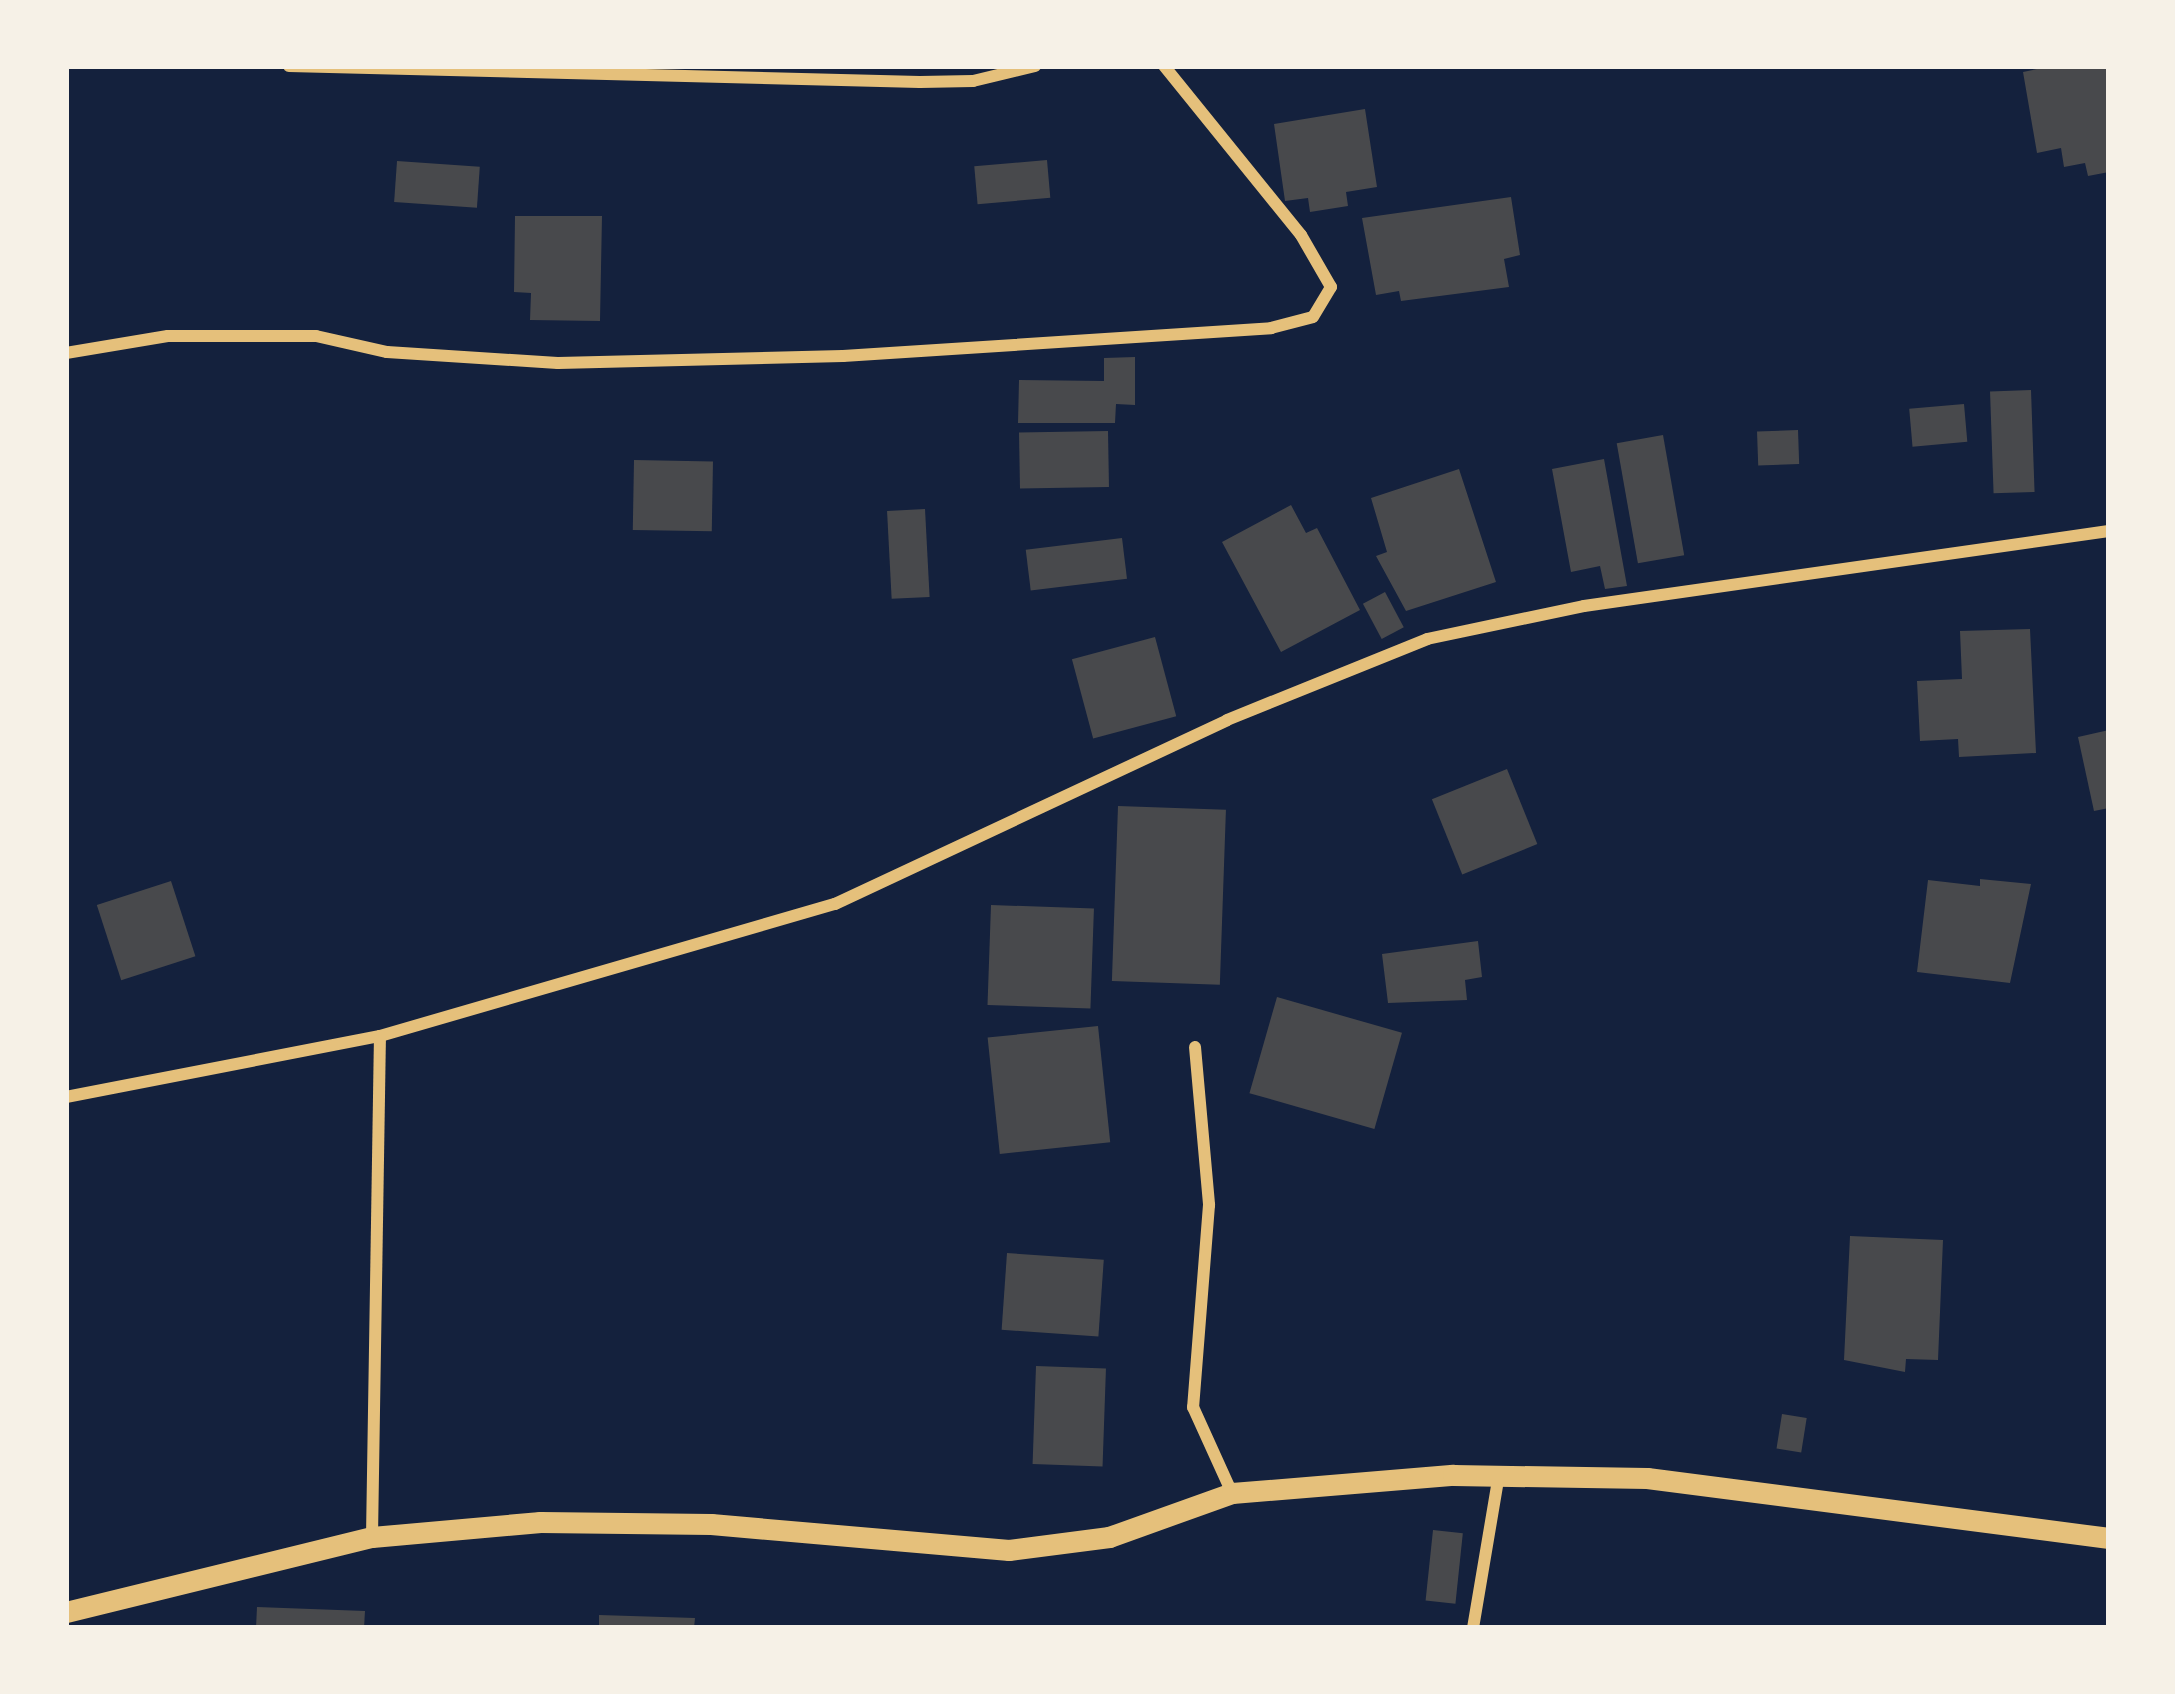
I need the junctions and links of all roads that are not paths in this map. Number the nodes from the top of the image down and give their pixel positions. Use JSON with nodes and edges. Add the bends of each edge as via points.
{"nodes":[{"id":1,"x":289,"y":66,"type":"edge"},
{"id":2,"x":1035,"y":66,"type":"edge"},
{"id":3,"x":1164,"y":66,"type":"edge"},
{"id":4,"x":66,"y":353,"type":"edge"},
{"id":5,"x":2109,"y":531,"type":"edge"},
{"id":6,"x":380,"y":1036,"type":"junction"},
{"id":7,"x":1195,"y":1047,"type":"dead end"},
{"id":8,"x":66,"y":1097,"type":"edge"},
{"id":9,"x":1498,"y":1480,"type":"junction"},
{"id":10,"x":1232,"y":1493,"type":"junction"},
{"id":11,"x":371,"y":1538,"type":"junction"},
{"id":12,"x":2109,"y":1538,"type":"edge"},
{"id":13,"x":66,"y":1612,"type":"edge"},
{"id":14,"x":1473,"y":1628,"type":"edge"}],
"edges":[{"from":1,"to":2,"type":"street","via":[[920,82],[973,81]]},
{"from":3,"to":4,"type":"street","via":[[1301,235],[1331,287],[1313,317],[1270,328],[843,356],[558,363],[387,352],[316,336],[168,336]]},
{"from":5,"to":6,"type":"street","via":[[1584,606],[1427,639],[1227,720],[835,904]]},
{"from":6,"to":8,"type":"street"},
{"from":6,"to":11,"type":"street"},
{"from":7,"to":10,"type":"street","via":[[1209,1205],[1193,1407]]},
{"from":9,"to":10,"type":"street","via":[[1453,1475]]},
{"from":9,"to":12,"type":"street","via":[[1647,1478]]},
{"from":9,"to":14,"type":"street"},
{"from":10,"to":11,"type":"street","via":[[1109,1537],[1009,1550],[711,1524],[539,1522]]},
{"from":11,"to":13,"type":"street"}]}
